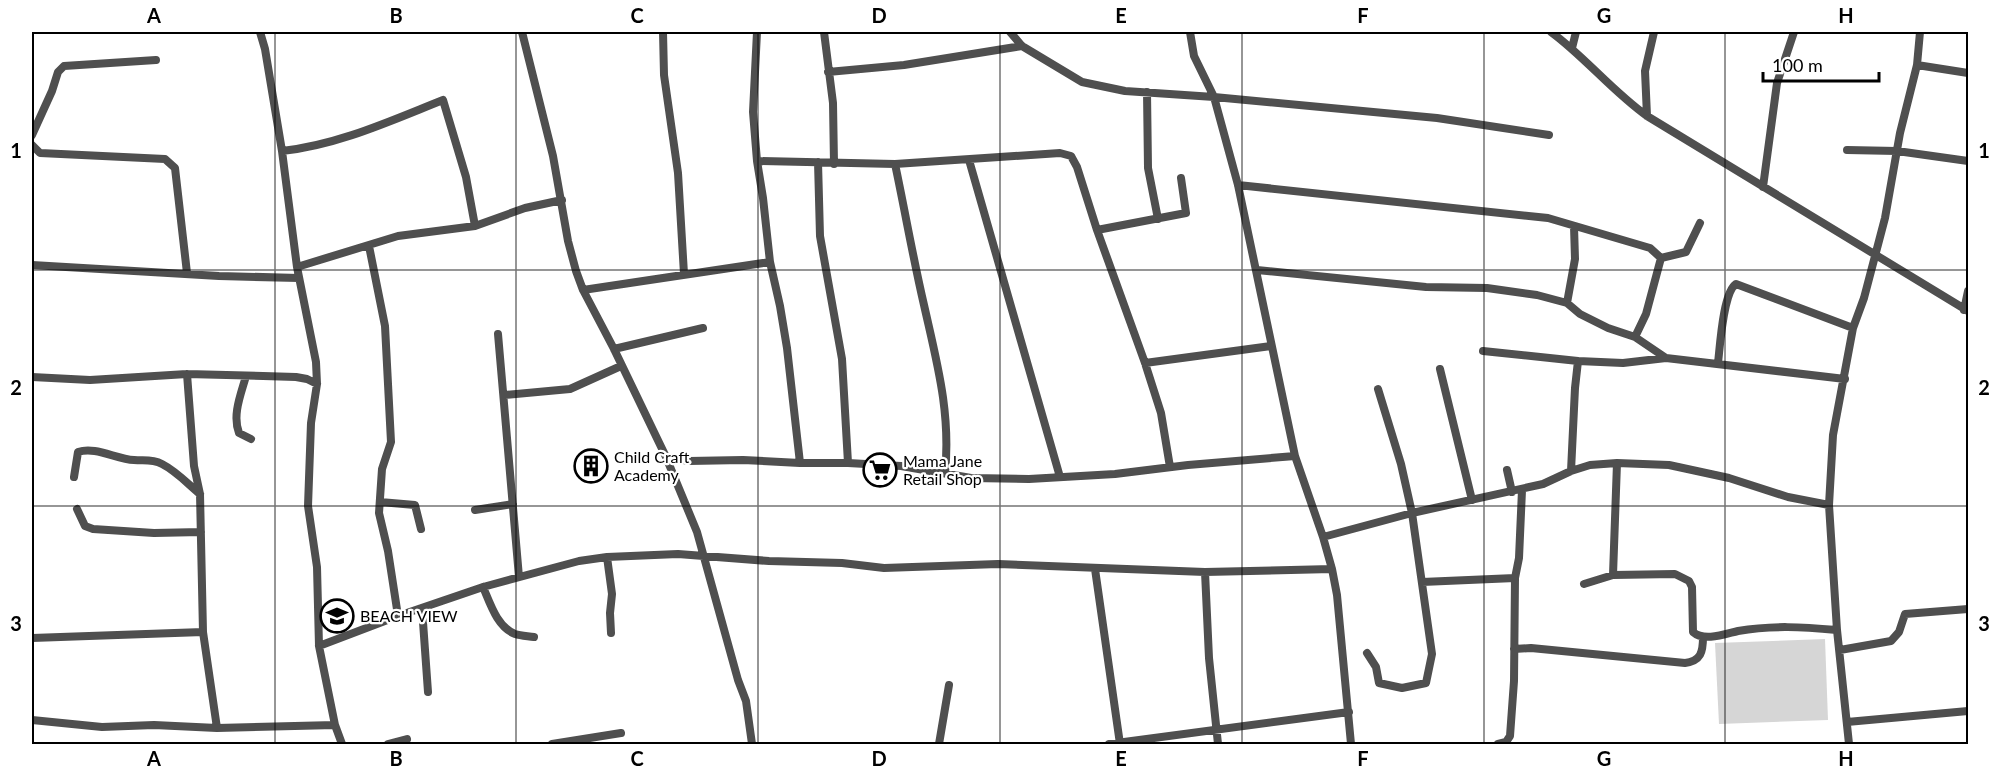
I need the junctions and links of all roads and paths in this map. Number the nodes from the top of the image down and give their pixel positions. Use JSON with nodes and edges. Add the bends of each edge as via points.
{"nodes":[{"id":1,"x":260,"y":32,"type":"edge"},
{"id":2,"x":522,"y":32,"type":"edge"},
{"id":3,"x":663,"y":32,"type":"edge"},
{"id":4,"x":757,"y":32,"type":"edge"},
{"id":5,"x":824,"y":32,"type":"edge"},
{"id":6,"x":1010,"y":32,"type":"edge"},
{"id":7,"x":1190,"y":32,"type":"edge"},
{"id":8,"x":1551,"y":32,"type":"edge"},
{"id":9,"x":1576,"y":32,"type":"edge"},
{"id":10,"x":1654,"y":32,"type":"edge"},
{"id":11,"x":1794,"y":32,"type":"edge"},
{"id":12,"x":1920,"y":32,"type":"edge"},
{"id":13,"x":1022,"y":46,"type":"junction"},
{"id":14,"x":1572,"y":48,"type":"junction"},
{"id":15,"x":156,"y":60,"type":"dead end"},
{"id":16,"x":1917,"y":65,"type":"junction"},
{"id":17,"x":828,"y":72,"type":"junction"},
{"id":18,"x":1968,"y":73,"type":"edge"},
{"id":19,"x":1147,"y":92,"type":"junction"},
{"id":20,"x":1214,"y":97,"type":"junction"},
{"id":21,"x":1647,"y":116,"type":"junction"},
{"id":22,"x":32,"y":135,"type":"edge"},
{"id":23,"x":1550,"y":135,"type":"dead end"},
{"id":24,"x":32,"y":145,"type":"edge"},
{"id":25,"x":1847,"y":150,"type":"dead end"},
{"id":26,"x":282,"y":151,"type":"junction"},
{"id":27,"x":1897,"y":152,"type":"junction"},
{"id":28,"x":969,"y":160,"type":"junction"},
{"id":29,"x":757,"y":161,"type":"junction"},
{"id":30,"x":1968,"y":161,"type":"edge"},
{"id":31,"x":818,"y":162,"type":"junction"},
{"id":32,"x":834,"y":164,"type":"junction"},
{"id":33,"x":895,"y":164,"type":"junction"},
{"id":34,"x":1180,"y":178,"type":"dead end"},
{"id":35,"x":1238,"y":184,"type":"junction"},
{"id":36,"x":1763,"y":187,"type":"junction"},
{"id":37,"x":562,"y":200,"type":"junction"},
{"id":38,"x":1158,"y":219,"type":"junction"},
{"id":39,"x":1700,"y":223,"type":"dead end"},
{"id":40,"x":475,"y":226,"type":"junction"},
{"id":41,"x":1574,"y":226,"type":"junction"},
{"id":42,"x":1097,"y":230,"type":"junction"},
{"id":43,"x":369,"y":246,"type":"junction"},
{"id":44,"x":1876,"y":256,"type":"junction"},
{"id":45,"x":1661,"y":258,"type":"junction"},
{"id":46,"x":770,"y":262,"type":"junction"},
{"id":47,"x":32,"y":265,"type":"edge"},
{"id":48,"x":297,"y":267,"type":"junction"},
{"id":49,"x":1257,"y":270,"type":"junction"},
{"id":50,"x":187,"y":273,"type":"junction"},
{"id":51,"x":684,"y":274,"type":"junction"},
{"id":52,"x":299,"y":278,"type":"junction"},
{"id":53,"x":583,"y":290,"type":"junction"},
{"id":54,"x":1968,"y":291,"type":"edge"},
{"id":55,"x":1567,"y":303,"type":"junction"},
{"id":56,"x":1966,"y":310,"type":"edge"},
{"id":57,"x":703,"y":328,"type":"dead end"},
{"id":58,"x":1853,"y":328,"type":"junction"},
{"id":59,"x":498,"y":334,"type":"dead end"},
{"id":60,"x":1635,"y":337,"type":"junction"},
{"id":61,"x":1271,"y":346,"type":"junction"},
{"id":62,"x":614,"y":349,"type":"junction"},
{"id":63,"x":1483,"y":351,"type":"dead end"},
{"id":64,"x":1666,"y":358,"type":"junction"},
{"id":65,"x":1578,"y":361,"type":"junction"},
{"id":66,"x":1144,"y":363,"type":"junction"},
{"id":67,"x":1718,"y":363,"type":"junction"},
{"id":68,"x":621,"y":366,"type":"junction"},
{"id":69,"x":1440,"y":369,"type":"dead end"},
{"id":70,"x":187,"y":374,"type":"junction"},
{"id":71,"x":32,"y":376,"type":"edge"},
{"id":72,"x":246,"y":376,"type":"junction"},
{"id":73,"x":1845,"y":379,"type":"junction"},
{"id":74,"x":317,"y":384,"type":"junction"},
{"id":75,"x":1378,"y":389,"type":"dead end"},
{"id":76,"x":504,"y":395,"type":"junction"},
{"id":77,"x":251,"y":439,"type":"dead end"},
{"id":78,"x":1295,"y":456,"type":"junction"},
{"id":79,"x":666,"y":457,"type":"junction"},
{"id":80,"x":800,"y":463,"type":"junction"},
{"id":81,"x":848,"y":463,"type":"junction"},
{"id":82,"x":1617,"y":463,"type":"junction"},
{"id":83,"x":1170,"y":467,"type":"junction"},
{"id":84,"x":1507,"y":470,"type":"dead end"},
{"id":85,"x":1571,"y":471,"type":"junction"},
{"id":86,"x":945,"y":473,"type":"junction"},
{"id":87,"x":74,"y":477,"type":"dead end"},
{"id":88,"x":1060,"y":477,"type":"junction"},
{"id":89,"x":1522,"y":490,"type":"junction"},
{"id":90,"x":1512,"y":492,"type":"junction"},
{"id":91,"x":200,"y":494,"type":"junction"},
{"id":92,"x":1472,"y":500,"type":"junction"},
{"id":93,"x":380,"y":502,"type":"junction"},
{"id":94,"x":513,"y":504,"type":"junction"},
{"id":95,"x":1829,"y":505,"type":"junction"},
{"id":96,"x":77,"y":509,"type":"dead end"},
{"id":97,"x":475,"y":510,"type":"dead end"},
{"id":98,"x":1412,"y":513,"type":"junction"},
{"id":99,"x":421,"y":529,"type":"dead end"},
{"id":100,"x":201,"y":532,"type":"junction"},
{"id":101,"x":1323,"y":537,"type":"junction"},
{"id":102,"x":703,"y":555,"type":"junction"},
{"id":103,"x":607,"y":557,"type":"junction"},
{"id":104,"x":1095,"y":569,"type":"junction"},
{"id":105,"x":1332,"y":569,"type":"junction"},
{"id":106,"x":1205,"y":572,"type":"junction"},
{"id":107,"x":1613,"y":575,"type":"junction"},
{"id":108,"x":519,"y":577,"type":"junction"},
{"id":109,"x":1515,"y":578,"type":"junction"},
{"id":110,"x":1422,"y":582,"type":"junction"},
{"id":111,"x":1584,"y":584,"type":"dead end"},
{"id":112,"x":483,"y":587,"type":"junction"},
{"id":113,"x":422,"y":608,"type":"junction"},
{"id":114,"x":1968,"y":609,"type":"edge"},
{"id":115,"x":399,"y":616,"type":"junction"},
{"id":116,"x":1837,"y":630,"type":"junction"},
{"id":117,"x":203,"y":632,"type":"junction"},
{"id":118,"x":610,"y":633,"type":"dead end"},
{"id":119,"x":534,"y":637,"type":"dead end"},
{"id":120,"x":32,"y":638,"type":"edge"},
{"id":121,"x":1703,"y":638,"type":"junction"},
{"id":122,"x":319,"y":646,"type":"junction"},
{"id":123,"x":1514,"y":649,"type":"junction"},
{"id":124,"x":1840,"y":650,"type":"junction"},
{"id":125,"x":1368,"y":652,"type":"dead end"},
{"id":126,"x":949,"y":686,"type":"dead end"},
{"id":127,"x":428,"y":692,"type":"dead end"},
{"id":128,"x":1968,"y":711,"type":"edge"},
{"id":129,"x":1349,"y":712,"type":"junction"},
{"id":130,"x":32,"y":720,"type":"edge"},
{"id":131,"x":1846,"y":722,"type":"junction"},
{"id":132,"x":335,"y":724,"type":"junction"},
{"id":133,"x":217,"y":728,"type":"junction"},
{"id":134,"x":1216,"y":730,"type":"junction"},
{"id":135,"x":621,"y":733,"type":"dead end"},
{"id":136,"x":407,"y":739,"type":"dead end"},
{"id":137,"x":342,"y":744,"type":"edge"},
{"id":138,"x":388,"y":744,"type":"edge"},
{"id":139,"x":552,"y":744,"type":"edge"},
{"id":140,"x":752,"y":744,"type":"edge"},
{"id":141,"x":939,"y":744,"type":"edge"},
{"id":142,"x":1109,"y":744,"type":"edge"},
{"id":143,"x":1120,"y":744,"type":"edge"},
{"id":144,"x":1218,"y":744,"type":"edge"},
{"id":145,"x":1351,"y":744,"type":"edge"},
{"id":146,"x":1498,"y":744,"type":"edge"},
{"id":147,"x":1849,"y":744,"type":"edge"}],
"edges":[{"from":1,"to":26,"type":"street"},
{"from":2,"to":37,"type":"street"},
{"from":3,"to":51,"type":"street"},
{"from":4,"to":29,"type":"street","via":[[753,112]]},
{"from":5,"to":17,"type":"street"},
{"from":6,"to":13,"type":"street"},
{"from":7,"to":20,"type":"street","via":[[1194,56]]},
{"from":8,"to":14,"type":"street"},
{"from":9,"to":14,"type":"street"},
{"from":10,"to":21,"type":"street","via":[[1645,71]]},
{"from":11,"to":36,"type":"street","via":[[1777,83]]},
{"from":12,"to":16,"type":"street"},
{"from":13,"to":17,"type":"street"},
{"from":13,"to":19,"type":"street","via":[[1082,82]]},
{"from":14,"to":21,"type":"street"},
{"from":15,"to":22,"type":"street","via":[[64,66]]},
{"from":16,"to":18,"type":"street"},
{"from":16,"to":27,"type":"street"},
{"from":17,"to":32,"type":"street"},
{"from":19,"to":20,"type":"street"},
{"from":19,"to":38,"type":"street","via":[[1148,168]]},
{"from":20,"to":23,"type":"street","via":[[1437,118]]},
{"from":20,"to":35,"type":"street"},
{"from":21,"to":36,"type":"street"},
{"from":24,"to":50,"type":"street","via":[[40,153],[171,162],[175,168]]},
{"from":25,"to":27,"type":"street"},
{"from":26,"to":40,"type":"street","via":[[358,134],[443,100],[466,177]]},
{"from":26,"to":48,"type":"street"},
{"from":27,"to":30,"type":"street"},
{"from":27,"to":44,"type":"street"},
{"from":28,"to":33,"type":"street"},
{"from":28,"to":42,"type":"street","via":[[1060,153],[1071,156]]},
{"from":28,"to":88,"type":"street"},
{"from":29,"to":31,"type":"street"},
{"from":29,"to":46,"type":"street"},
{"from":31,"to":32,"type":"street"},
{"from":31,"to":81,"type":"street","via":[[820,236],[842,359]]},
{"from":32,"to":33,"type":"street"},
{"from":33,"to":86,"type":"street","via":[[946,416]]},
{"from":34,"to":38,"type":"street","via":[[1186,213]]},
{"from":35,"to":41,"type":"street","via":[[1548,218]]},
{"from":35,"to":49,"type":"street"},
{"from":36,"to":44,"type":"street"},
{"from":37,"to":40,"type":"street"},
{"from":37,"to":53,"type":"street","via":[[568,241]]},
{"from":38,"to":42,"type":"street"},
{"from":39,"to":45,"type":"street","via":[[1686,252]]},
{"from":40,"to":43,"type":"street","via":[[398,236]]},
{"from":41,"to":45,"type":"street","via":[[1650,248]]},
{"from":41,"to":55,"type":"street","via":[[1575,259]]},
{"from":42,"to":66,"type":"street"},
{"from":43,"to":48,"type":"street"},
{"from":43,"to":93,"type":"street","via":[[384,326],[391,442],[382,469]]},
{"from":44,"to":56,"type":"street"},
{"from":44,"to":58,"type":"street"},
{"from":45,"to":60,"type":"street","via":[[1646,314]]},
{"from":46,"to":51,"type":"street"},
{"from":46,"to":80,"type":"street","via":[[787,348]]},
{"from":47,"to":50,"type":"street"},
{"from":48,"to":52,"type":"street"},
{"from":49,"to":55,"type":"street","via":[[1426,287],[1487,288]]},
{"from":49,"to":61,"type":"street"},
{"from":50,"to":52,"type":"street"},
{"from":51,"to":53,"type":"street"},
{"from":52,"to":74,"type":"street"},
{"from":53,"to":62,"type":"street"},
{"from":54,"to":56,"type":"street"},
{"from":55,"to":60,"type":"street","via":[[1580,314]]},
{"from":57,"to":62,"type":"street"},
{"from":58,"to":67,"type":"street","via":[[1736,284],[1731,288]]},
{"from":58,"to":73,"type":"street"},
{"from":59,"to":76,"type":"street"},
{"from":60,"to":64,"type":"street"},
{"from":61,"to":66,"type":"street"},
{"from":61,"to":78,"type":"street"},
{"from":62,"to":68,"type":"street"},
{"from":63,"to":65,"type":"street"},
{"from":64,"to":65,"type":"street","via":[[1623,363]]},
{"from":64,"to":67,"type":"street"},
{"from":65,"to":85,"type":"street"},
{"from":66,"to":83,"type":"street","via":[[1161,413]]},
{"from":67,"to":73,"type":"street"},
{"from":68,"to":76,"type":"street","via":[[570,389]]},
{"from":68,"to":79,"type":"street"},
{"from":69,"to":92,"type":"street"},
{"from":70,"to":71,"type":"street","via":[[90,380]]},
{"from":70,"to":72,"type":"street"},
{"from":70,"to":91,"type":"street"},
{"from":72,"to":74,"type":"street","via":[[296,377]]},
{"from":72,"to":77,"type":"street","via":[[236,424],[239,433]]},
{"from":73,"to":95,"type":"street","via":[[1833,435]]},
{"from":74,"to":122,"type":"street","via":[[311,423],[308,506],[317,567]]},
{"from":75,"to":98,"type":"street"},
{"from":76,"to":94,"type":"street"},
{"from":78,"to":83,"type":"street"},
{"from":78,"to":101,"type":"street"},
{"from":79,"to":80,"type":"street"},
{"from":79,"to":102,"type":"street"},
{"from":80,"to":81,"type":"street"},
{"from":81,"to":86,"type":"street"},
{"from":82,"to":85,"type":"street"},
{"from":82,"to":95,"type":"street","via":[[1669,465],[1729,478],[1788,498]]},
{"from":82,"to":107,"type":"street"},
{"from":83,"to":88,"type":"street"},
{"from":84,"to":90,"type":"street"},
{"from":85,"to":89,"type":"street"},
{"from":86,"to":88,"type":"street","via":[[971,478]]},
{"from":87,"to":91,"type":"street","via":[[78,452],[87,451],[161,464]]},
{"from":89,"to":90,"type":"street"},
{"from":89,"to":109,"type":"street"},
{"from":90,"to":92,"type":"street"},
{"from":91,"to":100,"type":"street"},
{"from":92,"to":98,"type":"street"},
{"from":93,"to":99,"type":"street","via":[[415,505]]},
{"from":93,"to":115,"type":"street"},
{"from":94,"to":97,"type":"street"},
{"from":94,"to":108,"type":"street"},
{"from":95,"to":116,"type":"street"},
{"from":96,"to":100,"type":"street","via":[[85,526],[93,530]]},
{"from":98,"to":101,"type":"street"},
{"from":98,"to":110,"type":"street"},
{"from":100,"to":117,"type":"street"},
{"from":101,"to":105,"type":"street"},
{"from":102,"to":103,"type":"street"},
{"from":102,"to":104,"type":"street","via":[[884,568],[998,564]]},
{"from":102,"to":140,"type":"street","via":[[746,701]]},
{"from":103,"to":108,"type":"street"},
{"from":103,"to":118,"type":"street","via":[[612,594]]},
{"from":104,"to":106,"type":"street"},
{"from":104,"to":143,"type":"street"},
{"from":105,"to":106,"type":"street"},
{"from":105,"to":129,"type":"street"},
{"from":106,"to":134,"type":"street"},
{"from":107,"to":111,"type":"street"},
{"from":107,"to":121,"type":"street","via":[[1676,574],[1689,581],[1693,632]]},
{"from":108,"to":112,"type":"street"},
{"from":109,"to":110,"type":"street"},
{"from":109,"to":123,"type":"street"},
{"from":110,"to":125,"type":"street","via":[[1432,654],[1426,683],[1402,688],[1379,684]]},
{"from":112,"to":113,"type":"street"},
{"from":112,"to":119,"type":"street","via":[[506,629]]},
{"from":113,"to":115,"type":"street"},
{"from":113,"to":127,"type":"street"},
{"from":114,"to":124,"type":"street","via":[[1905,614],[1891,641]]},
{"from":115,"to":122,"type":"street"},
{"from":116,"to":121,"type":"street","via":[[1763,627]]},
{"from":116,"to":124,"type":"street"},
{"from":117,"to":120,"type":"street"},
{"from":117,"to":133,"type":"street"},
{"from":121,"to":123,"type":"street","via":[[1703,652],[1693,663]]},
{"from":122,"to":132,"type":"street"},
{"from":123,"to":146,"type":"street","via":[[1510,736]]},
{"from":124,"to":131,"type":"street"},
{"from":126,"to":141,"type":"street"},
{"from":128,"to":131,"type":"street"},
{"from":129,"to":134,"type":"street"},
{"from":129,"to":145,"type":"street"},
{"from":130,"to":133,"type":"street","via":[[102,727]]},
{"from":131,"to":147,"type":"street"},
{"from":132,"to":133,"type":"street"},
{"from":132,"to":137,"type":"street"},
{"from":134,"to":143,"type":"street"},
{"from":134,"to":144,"type":"street"},
{"from":135,"to":139,"type":"street"},
{"from":136,"to":138,"type":"street"},
{"from":142,"to":143,"type":"street"}]}
